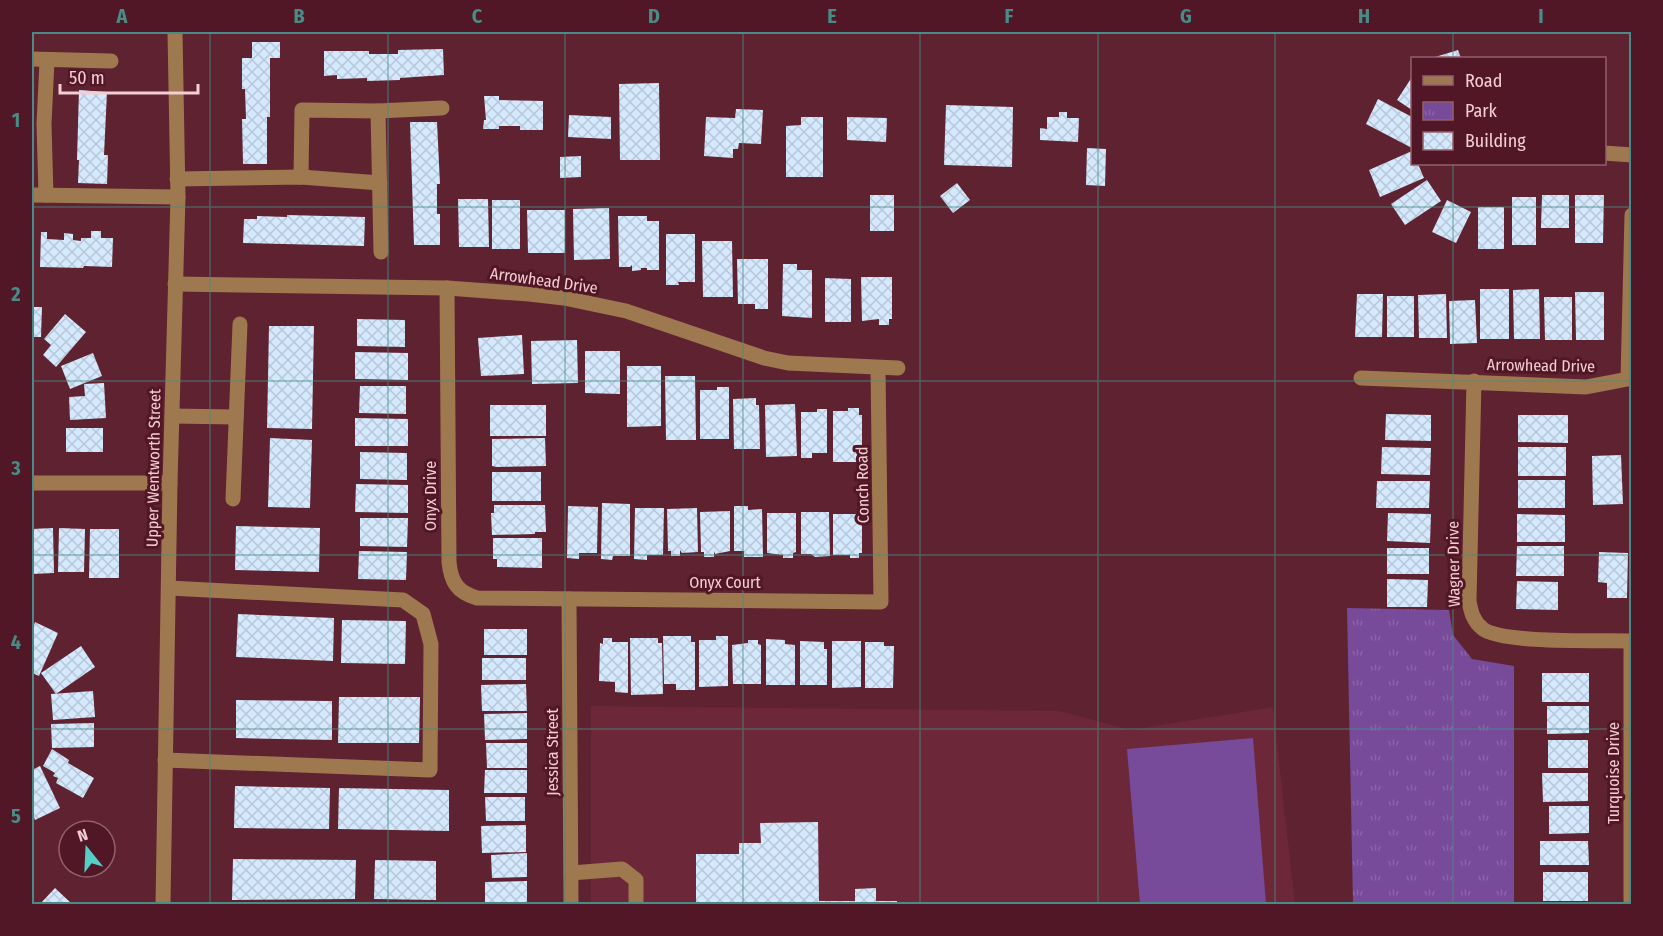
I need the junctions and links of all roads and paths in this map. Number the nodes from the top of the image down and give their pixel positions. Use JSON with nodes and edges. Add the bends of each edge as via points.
{"nodes":[{"id":1,"x":175,"y":32,"type":"edge"},
{"id":2,"x":39,"y":60,"type":"edge"},
{"id":3,"x":111,"y":61,"type":"dead end"},
{"id":4,"x":442,"y":108,"type":"dead end"},
{"id":5,"x":378,"y":111,"type":"junction"},
{"id":6,"x":38,"y":124,"type":"edge"},
{"id":7,"x":1606,"y":153,"type":"edge"},
{"id":8,"x":1632,"y":155,"type":"edge"},
{"id":9,"x":301,"y":177,"type":"junction"},
{"id":10,"x":177,"y":179,"type":"junction"},
{"id":11,"x":380,"y":183,"type":"junction"},
{"id":12,"x":39,"y":195,"type":"edge"},
{"id":13,"x":178,"y":197,"type":"junction"},
{"id":14,"x":1632,"y":215,"type":"edge"},
{"id":15,"x":381,"y":252,"type":"dead end"},
{"id":16,"x":176,"y":284,"type":"junction"},
{"id":17,"x":447,"y":288,"type":"junction"},
{"id":18,"x":240,"y":324,"type":"dead end"},
{"id":19,"x":878,"y":368,"type":"junction"},
{"id":20,"x":898,"y":368,"type":"dead end"},
{"id":21,"x":1361,"y":378,"type":"dead end"},
{"id":22,"x":1474,"y":381,"type":"junction"},
{"id":23,"x":172,"y":416,"type":"junction"},
{"id":24,"x":236,"y":417,"type":"junction"},
{"id":25,"x":32,"y":483,"type":"edge"},
{"id":26,"x":170,"y":483,"type":"junction"},
{"id":27,"x":233,"y":499,"type":"dead end"},
{"id":28,"x":169,"y":588,"type":"junction"},
{"id":29,"x":569,"y":599,"type":"junction"},
{"id":30,"x":881,"y":602,"type":"joint"},
{"id":31,"x":1631,"y":641,"type":"edge"},
{"id":32,"x":165,"y":760,"type":"junction"},
{"id":33,"x":570,"y":873,"type":"junction"},
{"id":34,"x":164,"y":904,"type":"edge"},
{"id":35,"x":571,"y":904,"type":"edge"},
{"id":36,"x":636,"y":904,"type":"edge"},
{"id":37,"x":1631,"y":904,"type":"edge"}],
"edges":[{"from":1,"to":10,"type":"street","name":"Upper Wentworth Street"},
{"from":2,"to":3,"type":"street"},
{"from":2,"to":6,"type":"street"},
{"from":4,"to":5,"type":"street"},
{"from":5,"to":9,"type":"street","via":[[302,110]]},
{"from":5,"to":11,"type":"street"},
{"from":6,"to":12,"type":"street"},
{"from":7,"to":8,"type":"street"},
{"from":9,"to":10,"type":"street"},
{"from":9,"to":11,"type":"street"},
{"from":10,"to":13,"type":"street","name":"Upper Wentworth Street"},
{"from":11,"to":15,"type":"street"},
{"from":12,"to":13,"type":"street"},
{"from":13,"to":16,"type":"street","name":"Upper Wentworth Street"},
{"from":14,"to":22,"type":"street","name":"Arrowhead Drive","via":[[1628,380],[1586,387]]},
{"from":16,"to":17,"type":"street","name":"Arrowhead Drive"},
{"from":16,"to":23,"type":"street","name":"Upper Wentworth Street"},
{"from":17,"to":19,"type":"street","name":"Arrowhead Drive","via":[[564,298],[626,311],[764,358]]},
{"from":17,"to":29,"type":"street","name":"Onyx Drive","via":[[452,581],[460,591],[477,598]]},
{"from":18,"to":24,"type":"street"},
{"from":19,"to":20,"type":"street","name":"Arrowhead Drive"},
{"from":19,"to":30,"type":"street","name":"Conch Road"},
{"from":21,"to":22,"type":"street","name":"Arrowhead Drive"},
{"from":22,"to":31,"type":"street","name":"Wagner Drive","via":[[1469,601],[1472,617],[1494,635]]},
{"from":23,"to":24,"type":"street"},
{"from":23,"to":26,"type":"street","name":"Upper Wentworth Street"},
{"from":24,"to":27,"type":"street"},
{"from":25,"to":26,"type":"street"},
{"from":26,"to":28,"type":"street","name":"Upper Wentworth Street"},
{"from":28,"to":32,"type":"street","name":"Upper Wentworth Street"},
{"from":28,"to":32,"type":"street","via":[[403,600],[423,614],[431,644],[430,770]]},
{"from":29,"to":30,"type":"street","name":"Onyx Court"},
{"from":29,"to":33,"type":"street","name":"Jessica Street"},
{"from":31,"to":37,"type":"street","name":"Turquoise Drive"},
{"from":32,"to":34,"type":"street","name":"Upper Wentworth Street"},
{"from":33,"to":35,"type":"street","name":"Jessica Street"},
{"from":33,"to":36,"type":"street","via":[[622,869],[636,880]]}]}
